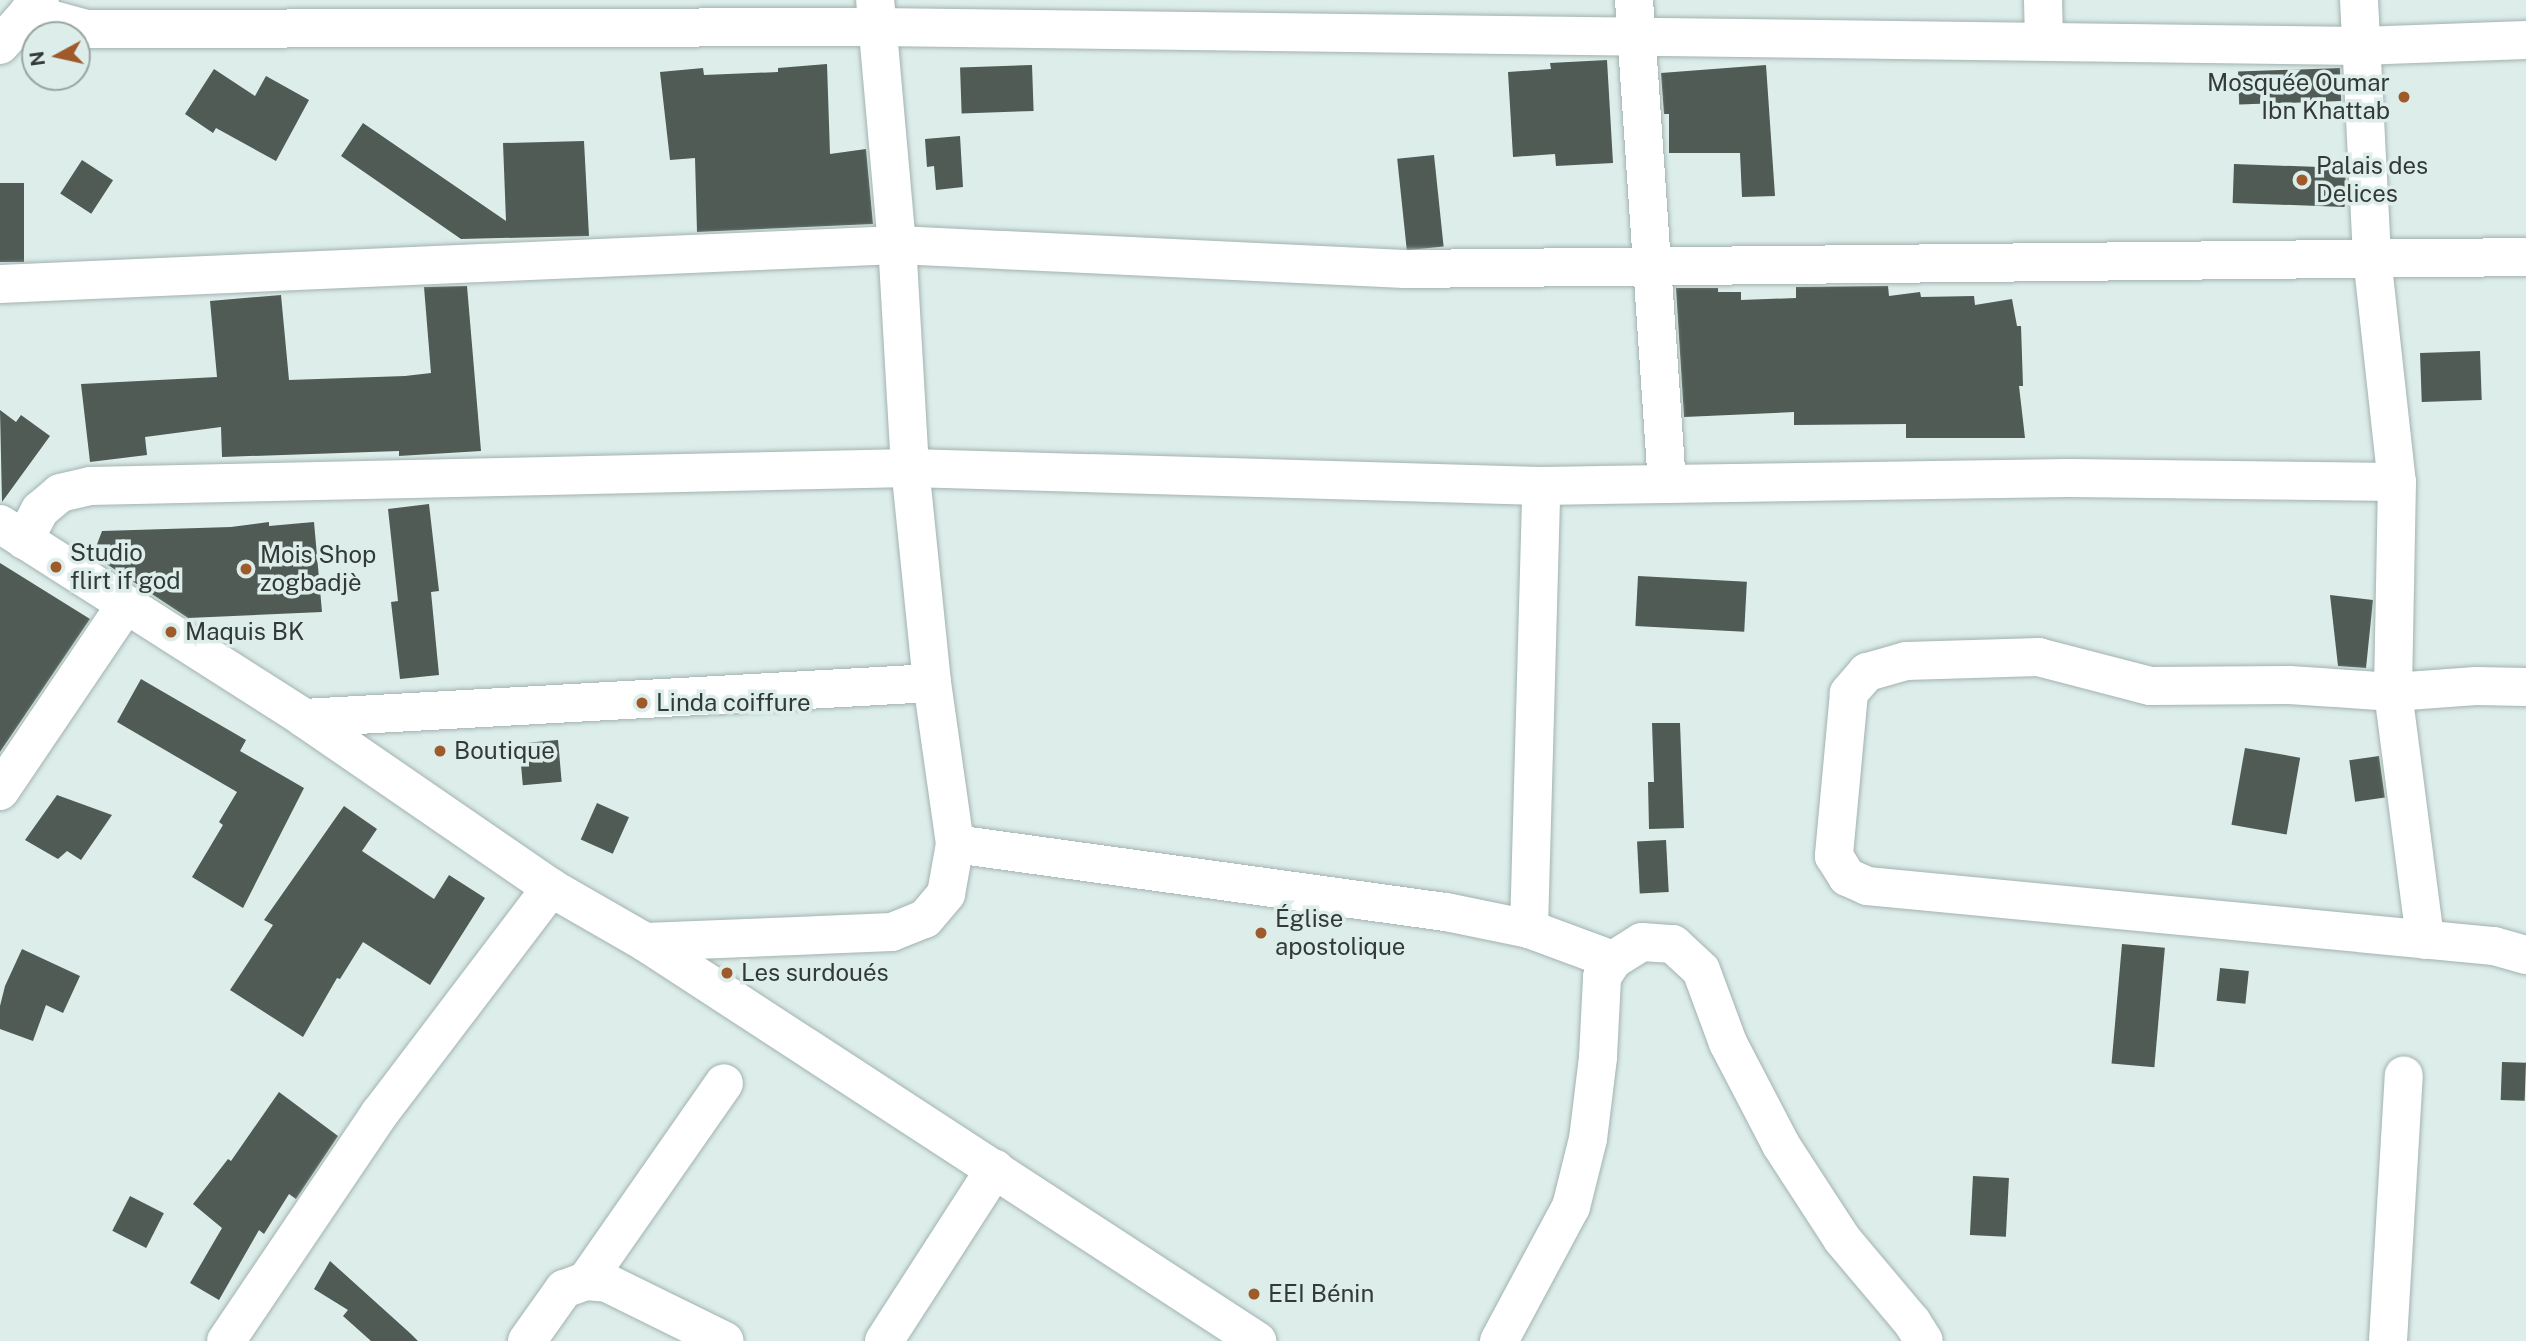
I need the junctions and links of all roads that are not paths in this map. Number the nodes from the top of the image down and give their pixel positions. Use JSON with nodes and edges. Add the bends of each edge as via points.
{"nodes":[{"id":1,"x":2043,"y":0,"type":"edge"},
{"id":2,"x":2358,"y":0,"type":"edge"},
{"id":3,"x":34,"y":7,"type":"edge"},
{"id":4,"x":876,"y":14,"type":"edge"},
{"id":5,"x":1635,"y":18,"type":"edge"},
{"id":6,"x":2044,"y":40,"type":"junction"},
{"id":7,"x":2526,"y":40,"type":"edge"},
{"id":8,"x":0,"y":45,"type":"edge"},
{"id":9,"x":2360,"y":46,"type":"junction"},
{"id":10,"x":897,"y":245,"type":"junction"},
{"id":11,"x":2372,"y":257,"type":"junction"},
{"id":12,"x":2526,"y":257,"type":"edge"},
{"id":13,"x":1651,"y":265,"type":"junction"},
{"id":14,"x":0,"y":284,"type":"edge"},
{"id":15,"x":910,"y":468,"type":"junction"},
{"id":16,"x":2397,"y":482,"type":"junction"},
{"id":17,"x":1667,"y":484,"type":"junction"},
{"id":18,"x":1541,"y":486,"type":"junction"},
{"id":19,"x":12,"y":532,"type":"edge"},
{"id":20,"x":125,"y":606,"type":"junction"},
{"id":21,"x":932,"y":683,"type":"junction"},
{"id":22,"x":2526,"y":687,"type":"edge"},
{"id":23,"x":2393,"y":692,"type":"junction"},
{"id":24,"x":304,"y":718,"type":"junction"},
{"id":25,"x":0,"y":791,"type":"edge"},
{"id":26,"x":955,"y":844,"type":"junction"},
{"id":27,"x":551,"y":888,"type":"junction"},
{"id":28,"x":1529,"y":929,"type":"junction"},
{"id":29,"x":2425,"y":940,"type":"junction"},
{"id":30,"x":645,"y":942,"type":"junction"},
{"id":31,"x":2526,"y":955,"type":"edge"},
{"id":32,"x":1613,"y":960,"type":"junction"},
{"id":33,"x":2404,"y":1075,"type":"dead end"},
{"id":34,"x":724,"y":1083,"type":"dead end"},
{"id":35,"x":995,"y":1169,"type":"junction"},
{"id":36,"x":586,"y":1281,"type":"junction"},
{"id":37,"x":226,"y":1341,"type":"edge"},
{"id":38,"x":527,"y":1341,"type":"edge"},
{"id":39,"x":725,"y":1341,"type":"edge"},
{"id":40,"x":884,"y":1341,"type":"edge"},
{"id":41,"x":1257,"y":1341,"type":"edge"},
{"id":42,"x":1499,"y":1341,"type":"edge"},
{"id":43,"x":1924,"y":1341,"type":"edge"},
{"id":44,"x":2388,"y":1341,"type":"edge"}],
"edges":[{"from":1,"to":6,"type":"street"},
{"from":2,"to":9,"type":"street"},
{"from":3,"to":4,"type":"street","via":[[86,29]]},
{"from":3,"to":8,"type":"street"},
{"from":4,"to":5,"type":"street"},
{"from":4,"to":10,"type":"street"},
{"from":5,"to":6,"type":"street"},
{"from":5,"to":13,"type":"street"},
{"from":6,"to":9,"type":"street"},
{"from":7,"to":9,"type":"street"},
{"from":9,"to":11,"type":"street"},
{"from":10,"to":13,"type":"street","via":[[1405,268]]},
{"from":10,"to":14,"type":"street"},
{"from":10,"to":15,"type":"street"},
{"from":11,"to":12,"type":"street"},
{"from":11,"to":13,"type":"street"},
{"from":11,"to":16,"type":"street"},
{"from":13,"to":17,"type":"street"},
{"from":15,"to":18,"type":"street"},
{"from":15,"to":19,"type":"street","via":[[90,486],[60,493]]},
{"from":15,"to":21,"type":"street"},
{"from":16,"to":17,"type":"street","via":[[2068,478]]},
{"from":16,"to":23,"type":"street"},
{"from":17,"to":18,"type":"street"},
{"from":18,"to":28,"type":"street"},
{"from":19,"to":20,"type":"street"},
{"from":20,"to":24,"type":"street"},
{"from":20,"to":25,"type":"street"},
{"from":21,"to":24,"type":"street"},
{"from":21,"to":26,"type":"street"},
{"from":22,"to":23,"type":"street"},
{"from":23,"to":29,"type":"street"},
{"from":23,"to":29,"type":"street","via":[[2289,685],[2150,686],[2039,657],[1906,662],[1867,672],[1849,693],[1835,856],[1847,877],[1867,886]]},
{"from":24,"to":27,"type":"street"},
{"from":26,"to":28,"type":"street","via":[[1446,912]]},
{"from":26,"to":30,"type":"street","via":[[946,894],[925,919],[892,932]]},
{"from":27,"to":30,"type":"street"},
{"from":27,"to":37,"type":"street","via":[[380,1113]]},
{"from":28,"to":32,"type":"street"},
{"from":29,"to":31,"type":"street","via":[[2494,946]]},
{"from":30,"to":35,"type":"street"},
{"from":32,"to":42,"type":"street","via":[[1602,977],[1588,1139],[1572,1207]]},
{"from":32,"to":43,"type":"street","via":[[1642,942],[1673,944],[1700,970],[1728,1043],[1781,1145],[1842,1240]]},
{"from":33,"to":44,"type":"street"},
{"from":34,"to":36,"type":"street"},
{"from":35,"to":40,"type":"street"},
{"from":35,"to":41,"type":"street"},
{"from":36,"to":38,"type":"street","via":[[564,1289]]},
{"from":36,"to":39,"type":"street","via":[[607,1283]]}]}
